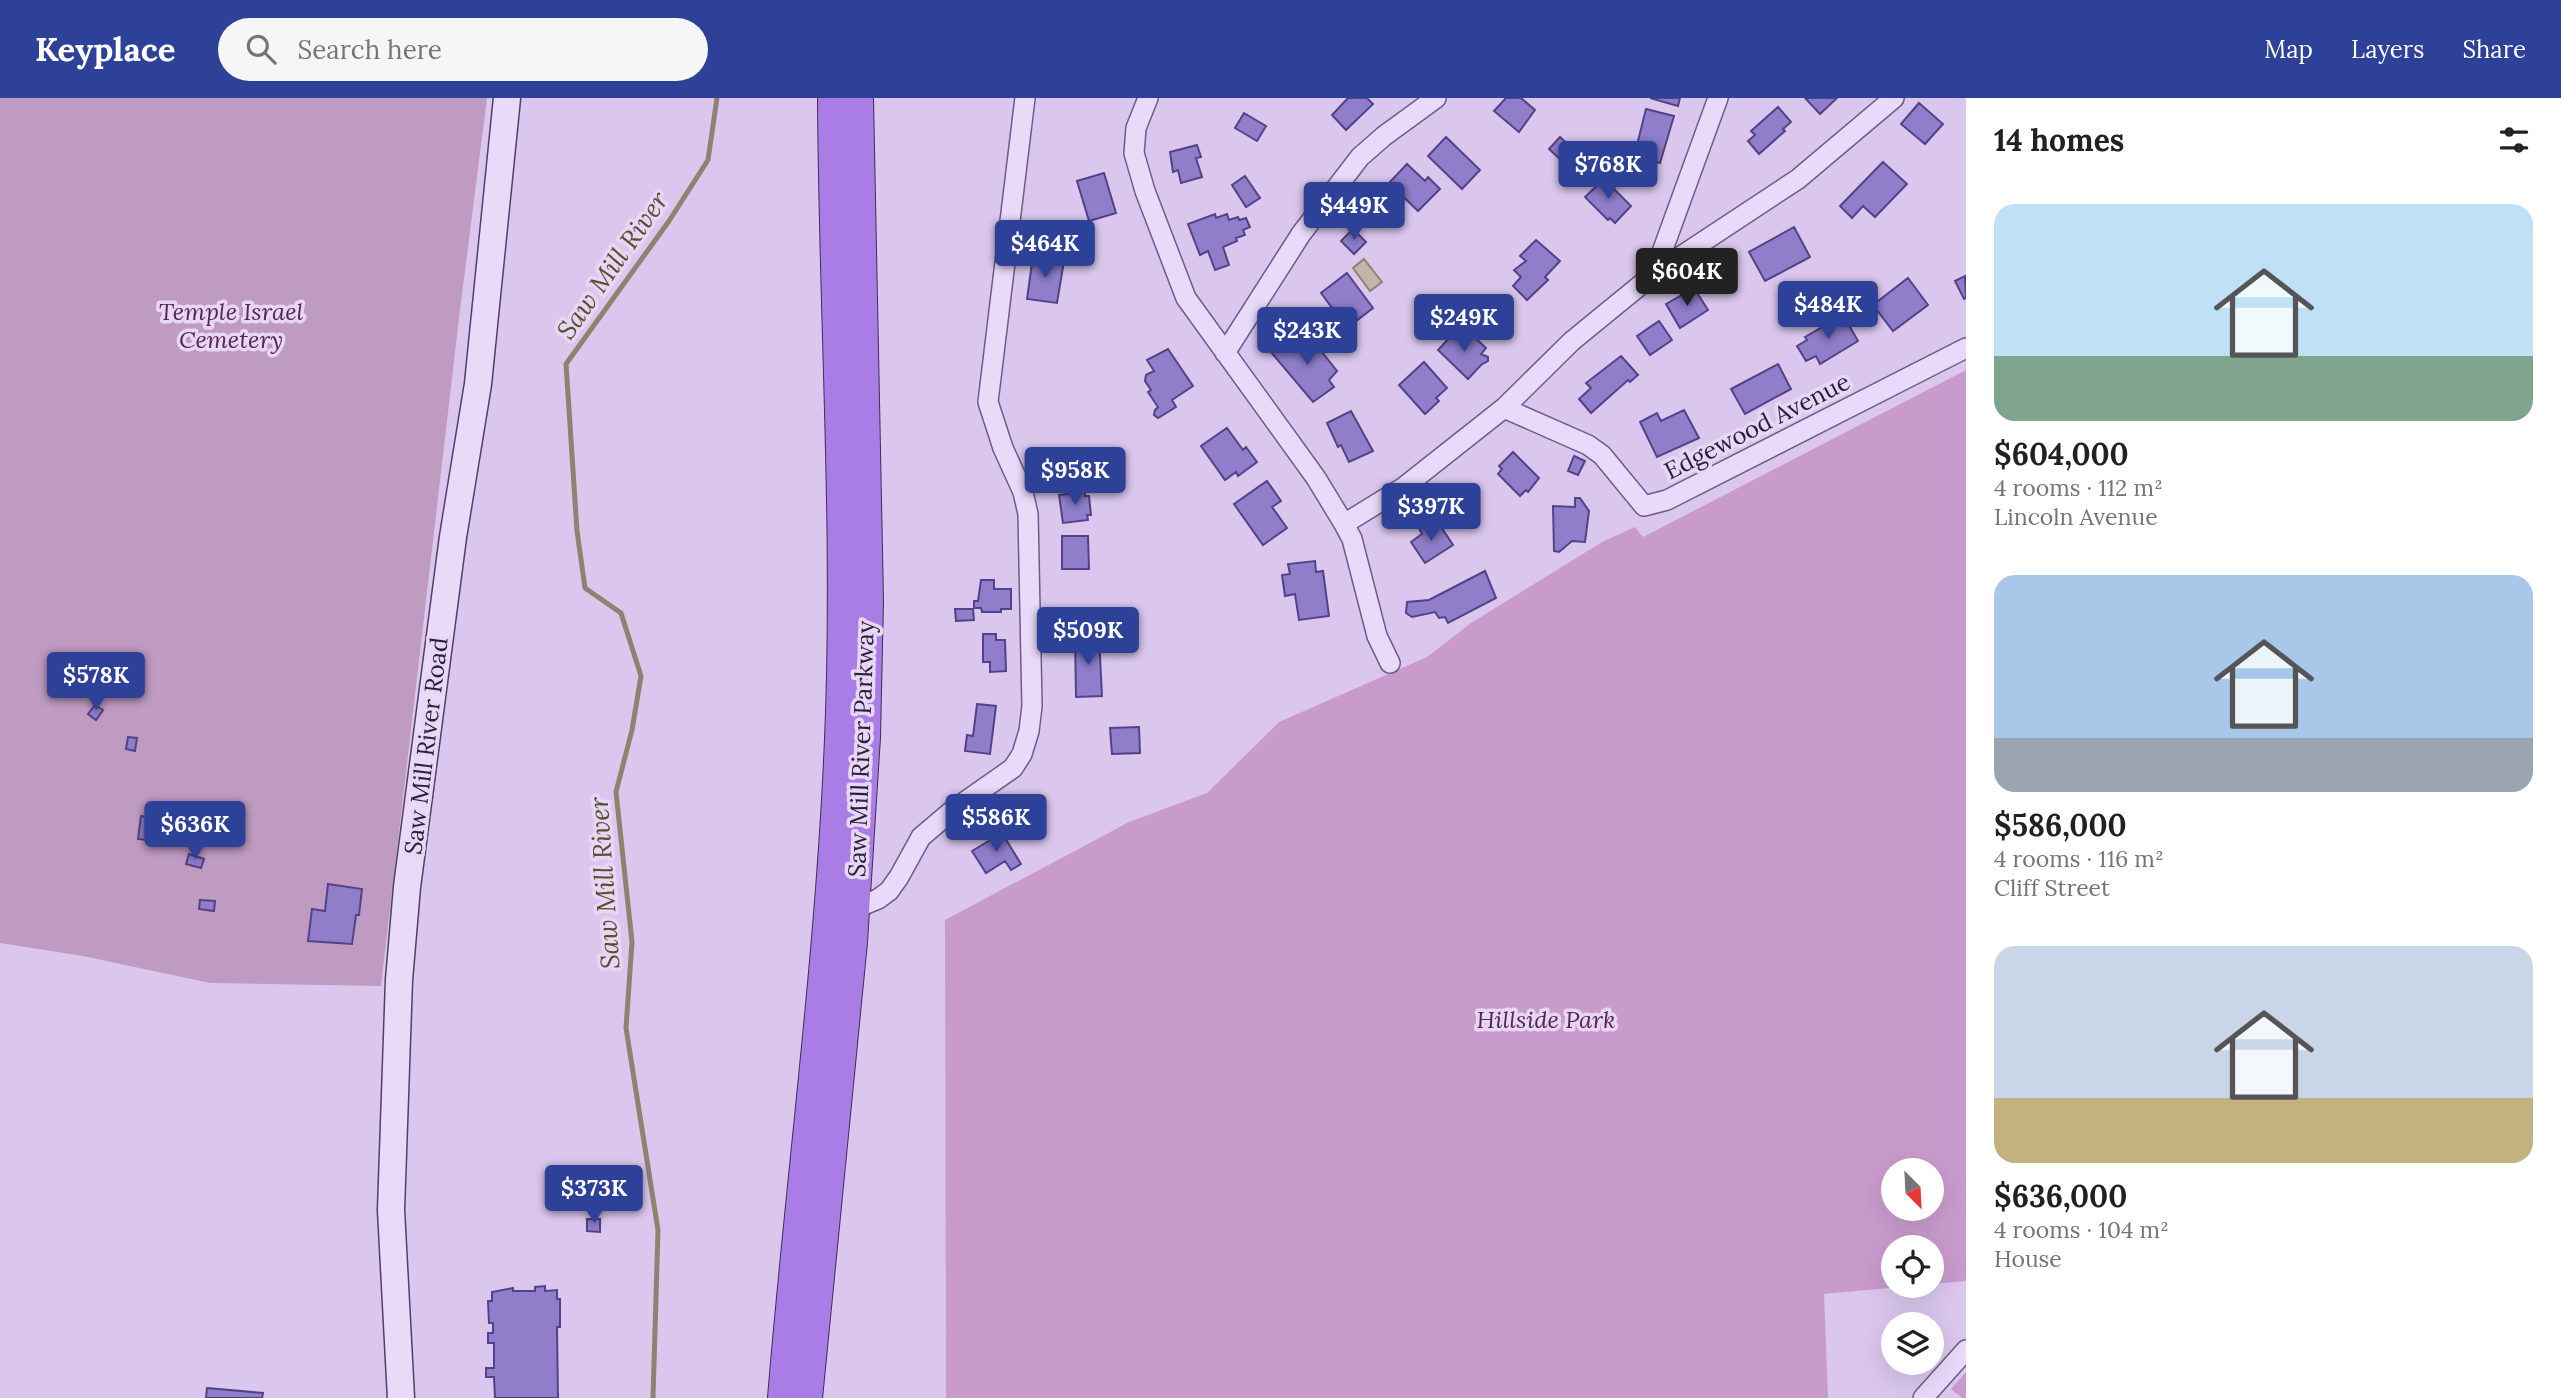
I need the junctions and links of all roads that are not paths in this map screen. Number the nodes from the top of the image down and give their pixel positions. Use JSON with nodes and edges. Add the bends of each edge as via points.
{"nodes":[{"id":1,"x":507,"y":98,"type":"edge"},
{"id":2,"x":834,"y":98,"type":"edge"},
{"id":3,"x":857,"y":98,"type":"edge"},
{"id":4,"x":1025,"y":98,"type":"edge"},
{"id":5,"x":1148,"y":98,"type":"edge"},
{"id":6,"x":1436,"y":98,"type":"edge"},
{"id":7,"x":1718,"y":98,"type":"edge"},
{"id":8,"x":1894,"y":98,"type":"edge"},
{"id":9,"x":1654,"y":274,"type":"junction"},
{"id":10,"x":1966,"y":348,"type":"edge"},
{"id":11,"x":1225,"y":353,"type":"junction"},
{"id":12,"x":1504,"y":408,"type":"junction"},
{"id":13,"x":1344,"y":524,"type":"junction"},
{"id":14,"x":1390,"y":663,"type":"dead end"},
{"id":15,"x":853,"y":909,"type":"junction"},
{"id":16,"x":1966,"y":1350,"type":"edge"},
{"id":17,"x":401,"y":1398,"type":"edge"},
{"id":18,"x":784,"y":1398,"type":"edge"},
{"id":19,"x":806,"y":1398,"type":"edge"},
{"id":20,"x":1923,"y":1398,"type":"edge"}],
"edges":[{"from":1,"to":17,"type":"main road","name":"Saw Mill River Road","via":[[478,384],[407,887],[398,993],[391,1210]]},
{"from":2,"to":18,"type":"highway","name":"Saw Mill River Parkway","via":[[844,602],[841,738],[829,928]]},
{"from":3,"to":15,"type":"highway","name":"Saw Mill River Parkway","via":[[867,601]]},
{"from":4,"to":15,"type":"street","via":[[988,402],[1028,514],[1029,732],[1013,768],[921,837],[889,891]]},
{"from":5,"to":11,"type":"street","via":[[1136,128],[1134,153],[1144,191],[1186,298]]},
{"from":6,"to":11,"type":"street","via":[[1360,157],[1301,234]]},
{"from":7,"to":9,"type":"street"},
{"from":8,"to":9,"type":"street","via":[[1798,179]]},
{"from":9,"to":12,"type":"street","via":[[1572,341]]},
{"from":10,"to":12,"type":"street","name":"Edgewood Avenue","via":[[1667,499],[1644,506],[1602,455],[1588,445]]},
{"from":11,"to":13,"type":"street"},
{"from":12,"to":13,"type":"street","via":[[1404,487]]},
{"from":13,"to":14,"type":"street","via":[[1377,636]]},
{"from":15,"to":19,"type":"highway","name":"Saw Mill River Parkway"},
{"from":16,"to":20,"type":"street"}]}
